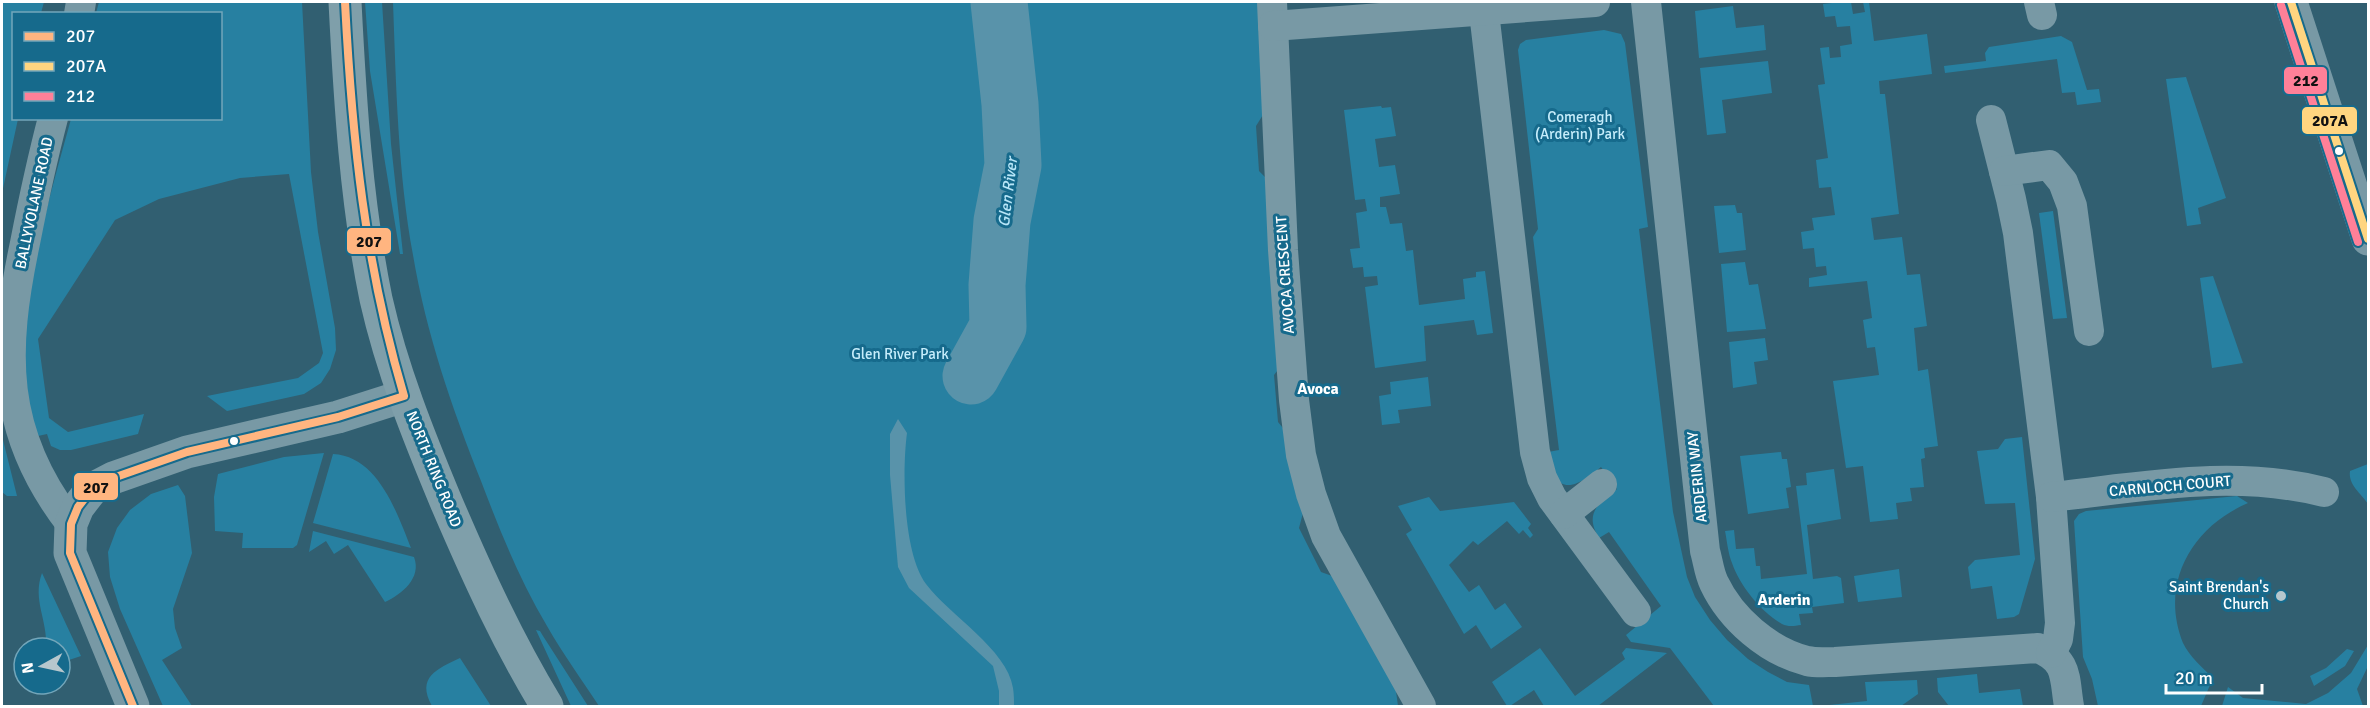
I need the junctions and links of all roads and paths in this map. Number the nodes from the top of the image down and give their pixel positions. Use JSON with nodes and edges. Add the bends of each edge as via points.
{"nodes":[{"id":1,"x":345,"y":2,"type":"edge"},
{"id":2,"x":1595,"y":2,"type":"edge"},
{"id":3,"x":1646,"y":2,"type":"edge"},
{"id":4,"x":2291,"y":2,"type":"edge"},
{"id":5,"x":1533,"y":4,"type":"edge"},
{"id":6,"x":1484,"y":12,"type":"junction"},
{"id":7,"x":1273,"y":14,"type":"edge"},
{"id":8,"x":53,"y":120,"type":"edge"},
{"id":9,"x":1991,"y":120,"type":"dead end"},
{"id":10,"x":2004,"y":171,"type":"junction"},
{"id":11,"x":2368,"y":239,"type":"edge"},
{"id":12,"x":2089,"y":331,"type":"dead end"},
{"id":13,"x":404,"y":396,"type":"junction"},
{"id":14,"x":1602,"y":484,"type":"dead end"},
{"id":15,"x":2324,"y":492,"type":"dead end"},
{"id":16,"x":2051,"y":497,"type":"junction"},
{"id":17,"x":1564,"y":514,"type":"junction"},
{"id":18,"x":71,"y":524,"type":"junction"},
{"id":19,"x":1636,"y":612,"type":"dead end"},
{"id":20,"x":2051,"y":653,"type":"junction"},
{"id":21,"x":134,"y":706,"type":"edge"},
{"id":22,"x":547,"y":706,"type":"edge"},
{"id":23,"x":1421,"y":706,"type":"edge"},
{"id":24,"x":2069,"y":706,"type":"edge"}],
"edges":[{"from":1,"to":13,"type":"main road","name":"NORTH RING ROAD","via":[[349,86],[365,230],[376,298]]},
{"from":2,"to":5,"type":"street"},
{"from":3,"to":20,"type":"street","name":"ARDERIN WAY","via":[[1705,551],[1713,582],[1743,623],[1761,640],[1809,661],[1841,662],[2024,647]]},
{"from":4,"to":11,"type":"street"},
{"from":5,"to":6,"type":"street"},
{"from":6,"to":7,"type":"street","name":"AVOCA CRESCENT"},
{"from":6,"to":17,"type":"street","via":[[1535,452],[1542,478]]},
{"from":7,"to":23,"type":"street","name":"AVOCA CRESCENT","via":[[1283,250],[1301,455],[1326,536]]},
{"from":8,"to":18,"type":"street","name":"BALLYVOLANE ROAD","via":[[17,281],[9,368],[14,408],[30,462],[49,497]]},
{"from":9,"to":10,"type":"street"},
{"from":10,"to":12,"type":"street","via":[[2049,165],[2063,182],[2072,206]]},
{"from":10,"to":16,"type":"street","via":[[2018,232]]},
{"from":13,"to":18,"type":"street","via":[[338,417],[187,453],[113,478],[92,489]]},
{"from":13,"to":22,"type":"main road","name":"NORTH RING ROAD","via":[[484,590]]},
{"from":14,"to":17,"type":"street"},
{"from":15,"to":16,"type":"street","name":"CARNLOCH COURT","via":[[2275,482],[2229,479]]},
{"from":16,"to":20,"type":"street","via":[[2060,623]]},
{"from":17,"to":19,"type":"street"},
{"from":18,"to":21,"type":"street","via":[[70,553]]},
{"from":20,"to":24,"type":"street","via":[[2059,660],[2064,674]]}]}
